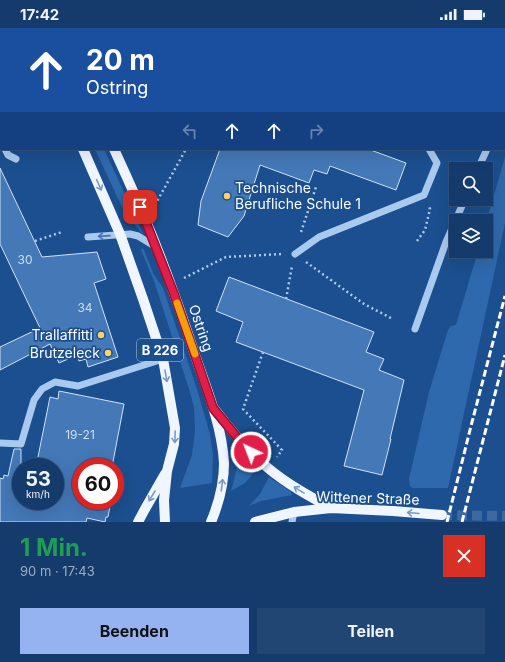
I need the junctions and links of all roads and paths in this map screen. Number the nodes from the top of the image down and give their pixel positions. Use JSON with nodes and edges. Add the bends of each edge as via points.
{"nodes":[{"id":1,"x":6,"y":150,"type":"edge"},
{"id":2,"x":83,"y":150,"type":"edge"},
{"id":3,"x":114,"y":150,"type":"edge"},
{"id":4,"x":185,"y":150,"type":"edge"},
{"id":5,"x":429,"y":150,"type":"edge"},
{"id":6,"x":487,"y":150,"type":"edge"},
{"id":7,"x":16,"y":159,"type":"dead end"},
{"id":8,"x":481,"y":162,"type":"edge"},
{"id":9,"x":462,"y":206,"type":"edge"},
{"id":10,"x":154,"y":207,"type":"dead end"},
{"id":11,"x":430,"y":209,"type":"dead end"},
{"id":12,"x":62,"y":232,"type":"dead end"},
{"id":13,"x":120,"y":234,"type":"junction"},
{"id":14,"x":88,"y":237,"type":"dead end"},
{"id":15,"x":35,"y":241,"type":"dead end"},
{"id":16,"x":417,"y":241,"type":"dead end"},
{"id":17,"x":156,"y":247,"type":"junction"},
{"id":18,"x":294,"y":254,"type":"dead end"},
{"id":19,"x":226,"y":257,"type":"dead end"},
{"id":20,"x":171,"y":285,"type":"junction"},
{"id":21,"x":364,"y":304,"type":"dead end"},
{"id":22,"x":391,"y":318,"type":"dead end"},
{"id":23,"x":415,"y":329,"type":"dead end"},
{"id":24,"x":263,"y":352,"type":"dead end"},
{"id":25,"x":163,"y":359,"type":"junction"},
{"id":26,"x":213,"y":408,"type":"junction"},
{"id":27,"x":0,"y":443,"type":"edge"},
{"id":28,"x":269,"y":468,"type":"junction"},
{"id":29,"x":167,"y":471,"type":"junction"},
{"id":30,"x":331,"y":508,"type":"junction"},
{"id":31,"x":442,"y":515,"type":"tunnel mouth"},
{"id":32,"x":293,"y":517,"type":"edge"},
{"id":33,"x":138,"y":522,"type":"edge"},
{"id":34,"x":165,"y":522,"type":"edge"},
{"id":35,"x":211,"y":522,"type":"edge"},
{"id":36,"x":255,"y":522,"type":"edge"}],
"edges":[{"from":1,"to":7,"type":"lane","via":[[8,155]]},
{"from":2,"to":13,"type":"main road","number":"B 226","one_way":true},
{"from":3,"to":17,"type":"main road","name":"Ostring","number":"B 226"},
{"from":4,"to":10,"type":"path"},
{"from":5,"to":18,"type":"lane","via":[[437,163],[424,195],[318,237]]},
{"from":6,"to":8,"type":"lane"},
{"from":9,"to":23,"type":"lane","via":[[446,242]]},
{"from":11,"to":16,"type":"path","via":[[425,230]]},
{"from":12,"to":15,"type":"path"},
{"from":13,"to":14,"type":"lane","one_way":true},
{"from":13,"to":17,"type":"lane","via":[[134,234]]},
{"from":13,"to":25,"type":"main road","number":"B 226"},
{"from":17,"to":20,"type":"main road","name":"Ostring","number":"B 226"},
{"from":19,"to":20,"type":"path"},
{"from":20,"to":26,"type":"main road","name":"Ostring","number":"B 226"},
{"from":21,"to":22,"type":"path"},
{"from":24,"to":28,"type":"path","via":[[243,409],[282,450]]},
{"from":25,"to":27,"type":"lane","via":[[78,386],[55,382],[42,389],[34,400],[21,444]]},
{"from":25,"to":29,"type":"main road","number":"B 226","one_way":true,"via":[[175,428]]},
{"from":26,"to":28,"type":"main road","number":"B 226","via":[[236,436]]},
{"from":35,"to":26,"type":"main road","name":"Ostring","number":"B 226","one_way":true,"via":[[221,491],[224,464]]},
{"from":30,"to":28,"type":"main road","number":"B 226","one_way":true,"via":[[293,486]]},
{"from":29,"to":33,"type":"main road","number":"B 226","one_way":true},
{"from":29,"to":34,"type":"main road","number":"B 226"},
{"from":31,"to":30,"type":"main road","name":"Wittener Straße","number":"B 226","one_way":true},
{"from":30,"to":32,"type":"main road","name":"Wittener Straße","number":"B 226"},
{"from":32,"to":36,"type":"main road","name":"Wittener Straße","number":"B 226"}]}
